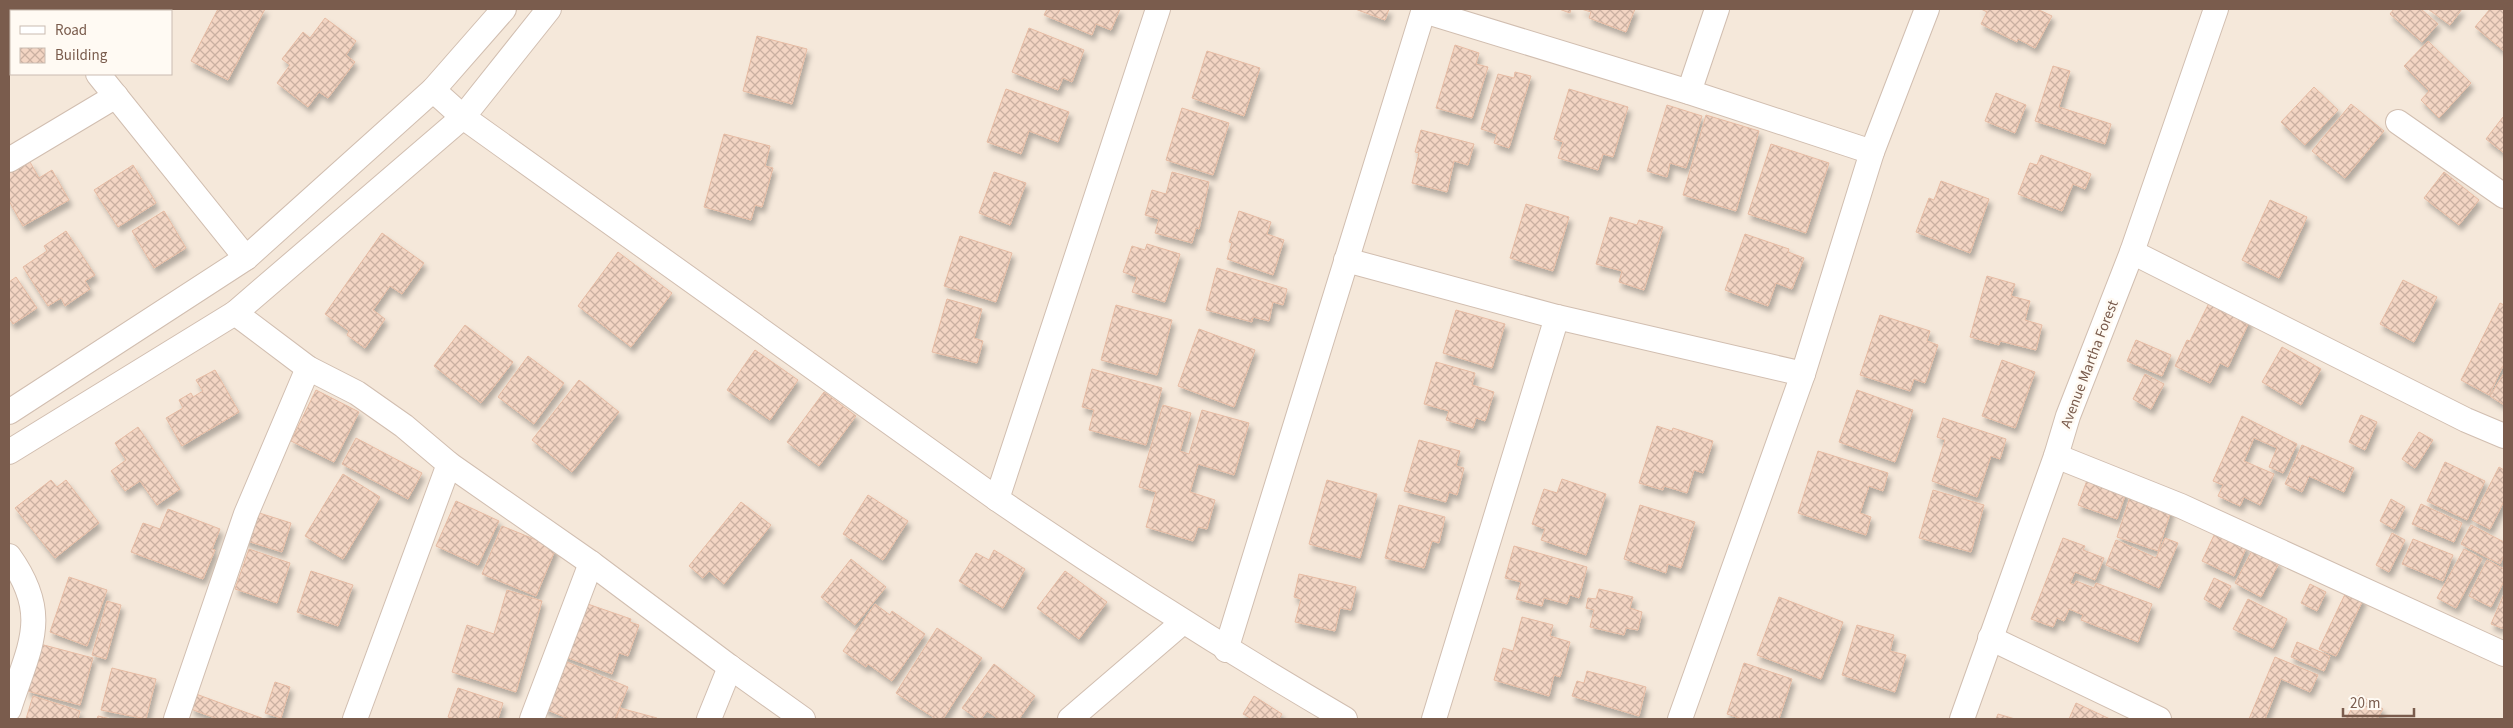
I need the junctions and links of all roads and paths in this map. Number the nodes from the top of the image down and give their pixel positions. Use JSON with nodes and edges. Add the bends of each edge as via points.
{"nodes":[{"id":1,"x":504,"y":9,"type":"edge"},
{"id":2,"x":549,"y":9,"type":"edge"},
{"id":3,"x":1158,"y":9,"type":"edge"},
{"id":4,"x":1717,"y":9,"type":"edge"},
{"id":5,"x":1926,"y":9,"type":"edge"},
{"id":6,"x":2216,"y":9,"type":"edge"},
{"id":7,"x":1424,"y":10,"type":"edge"},
{"id":8,"x":99,"y":75,"type":"edge"},
{"id":9,"x":434,"y":90,"type":"junction"},
{"id":10,"x":1689,"y":92,"type":"junction"},
{"id":11,"x":116,"y":96,"type":"junction"},
{"id":12,"x":463,"y":117,"type":"junction"},
{"id":13,"x":2398,"y":122,"type":"dead end"},
{"id":14,"x":1872,"y":152,"type":"junction"},
{"id":15,"x":9,"y":160,"type":"edge"},
{"id":16,"x":2504,"y":196,"type":"edge"},
{"id":17,"x":2132,"y":252,"type":"junction"},
{"id":18,"x":246,"y":258,"type":"junction"},
{"id":19,"x":1346,"y":260,"type":"junction"},
{"id":20,"x":235,"y":313,"type":"junction"},
{"id":21,"x":1557,"y":317,"type":"junction"},
{"id":22,"x":308,"y":368,"type":"junction"},
{"id":23,"x":1803,"y":374,"type":"junction"},
{"id":24,"x":9,"y":412,"type":"edge"},
{"id":25,"x":2504,"y":436,"type":"edge"},
{"id":26,"x":9,"y":452,"type":"edge"},
{"id":27,"x":2056,"y":456,"type":"junction"},
{"id":28,"x":449,"y":464,"type":"junction"},
{"id":29,"x":997,"y":499,"type":"junction"},
{"id":30,"x":9,"y":556,"type":"edge"},
{"id":31,"x":591,"y":563,"type":"junction"},
{"id":32,"x":1183,"y":622,"type":"junction"},
{"id":33,"x":1990,"y":638,"type":"junction"},
{"id":34,"x":1226,"y":650,"type":"junction"},
{"id":35,"x":2504,"y":654,"type":"edge"},
{"id":36,"x":730,"y":667,"type":"junction"},
{"id":37,"x":9,"y":709,"type":"edge"},
{"id":38,"x":176,"y":719,"type":"edge"},
{"id":39,"x":355,"y":719,"type":"edge"},
{"id":40,"x":532,"y":719,"type":"edge"},
{"id":41,"x":709,"y":719,"type":"edge"},
{"id":42,"x":803,"y":719,"type":"edge"},
{"id":43,"x":1070,"y":719,"type":"edge"},
{"id":44,"x":1345,"y":719,"type":"edge"},
{"id":45,"x":1434,"y":719,"type":"edge"},
{"id":46,"x":1680,"y":719,"type":"edge"},
{"id":47,"x":1962,"y":719,"type":"edge"},
{"id":48,"x":2158,"y":719,"type":"edge"}],
"edges":[{"from":1,"to":9,"type":"street"},
{"from":2,"to":12,"type":"street"},
{"from":3,"to":29,"type":"street"},
{"from":4,"to":10,"type":"street"},
{"from":5,"to":14,"type":"street"},
{"from":6,"to":17,"type":"street","name":"Avenue Martha Forest"},
{"from":7,"to":10,"type":"street"},
{"from":7,"to":19,"type":"street"},
{"from":8,"to":11,"type":"street"},
{"from":9,"to":12,"type":"street"},
{"from":9,"to":18,"type":"street"},
{"from":10,"to":14,"type":"street"},
{"from":11,"to":15,"type":"street"},
{"from":11,"to":18,"type":"street"},
{"from":12,"to":20,"type":"street"},
{"from":12,"to":29,"type":"street"},
{"from":13,"to":16,"type":"street"},
{"from":14,"to":23,"type":"street"},
{"from":17,"to":25,"type":"street"},
{"from":17,"to":27,"type":"street","name":"Avenue Martha Forest","via":[[2068,416]]},
{"from":18,"to":24,"type":"street"},
{"from":19,"to":21,"type":"street"},
{"from":19,"to":34,"type":"street"},
{"from":20,"to":22,"type":"street"},
{"from":20,"to":26,"type":"street"},
{"from":21,"to":23,"type":"street"},
{"from":21,"to":45,"type":"street"},
{"from":22,"to":28,"type":"street","via":[[356,393],[404,426]]},
{"from":22,"to":38,"type":"street","via":[[246,514]]},
{"from":23,"to":46,"type":"street"},
{"from":27,"to":33,"type":"street","name":"Avenue Martha Forest"},
{"from":27,"to":35,"type":"street","via":[[2180,506]]},
{"from":28,"to":31,"type":"street"},
{"from":28,"to":39,"type":"street"},
{"from":29,"to":32,"type":"street"},
{"from":30,"to":37,"type":"street","via":[[21,573],[33,601],[35,628]]},
{"from":31,"to":36,"type":"street"},
{"from":31,"to":40,"type":"street"},
{"from":32,"to":34,"type":"street"},
{"from":32,"to":43,"type":"street"},
{"from":33,"to":47,"type":"street","name":"Avenue Martha Forest"},
{"from":33,"to":48,"type":"street"},
{"from":34,"to":44,"type":"street"},
{"from":36,"to":41,"type":"street"},
{"from":36,"to":42,"type":"street"}]}
